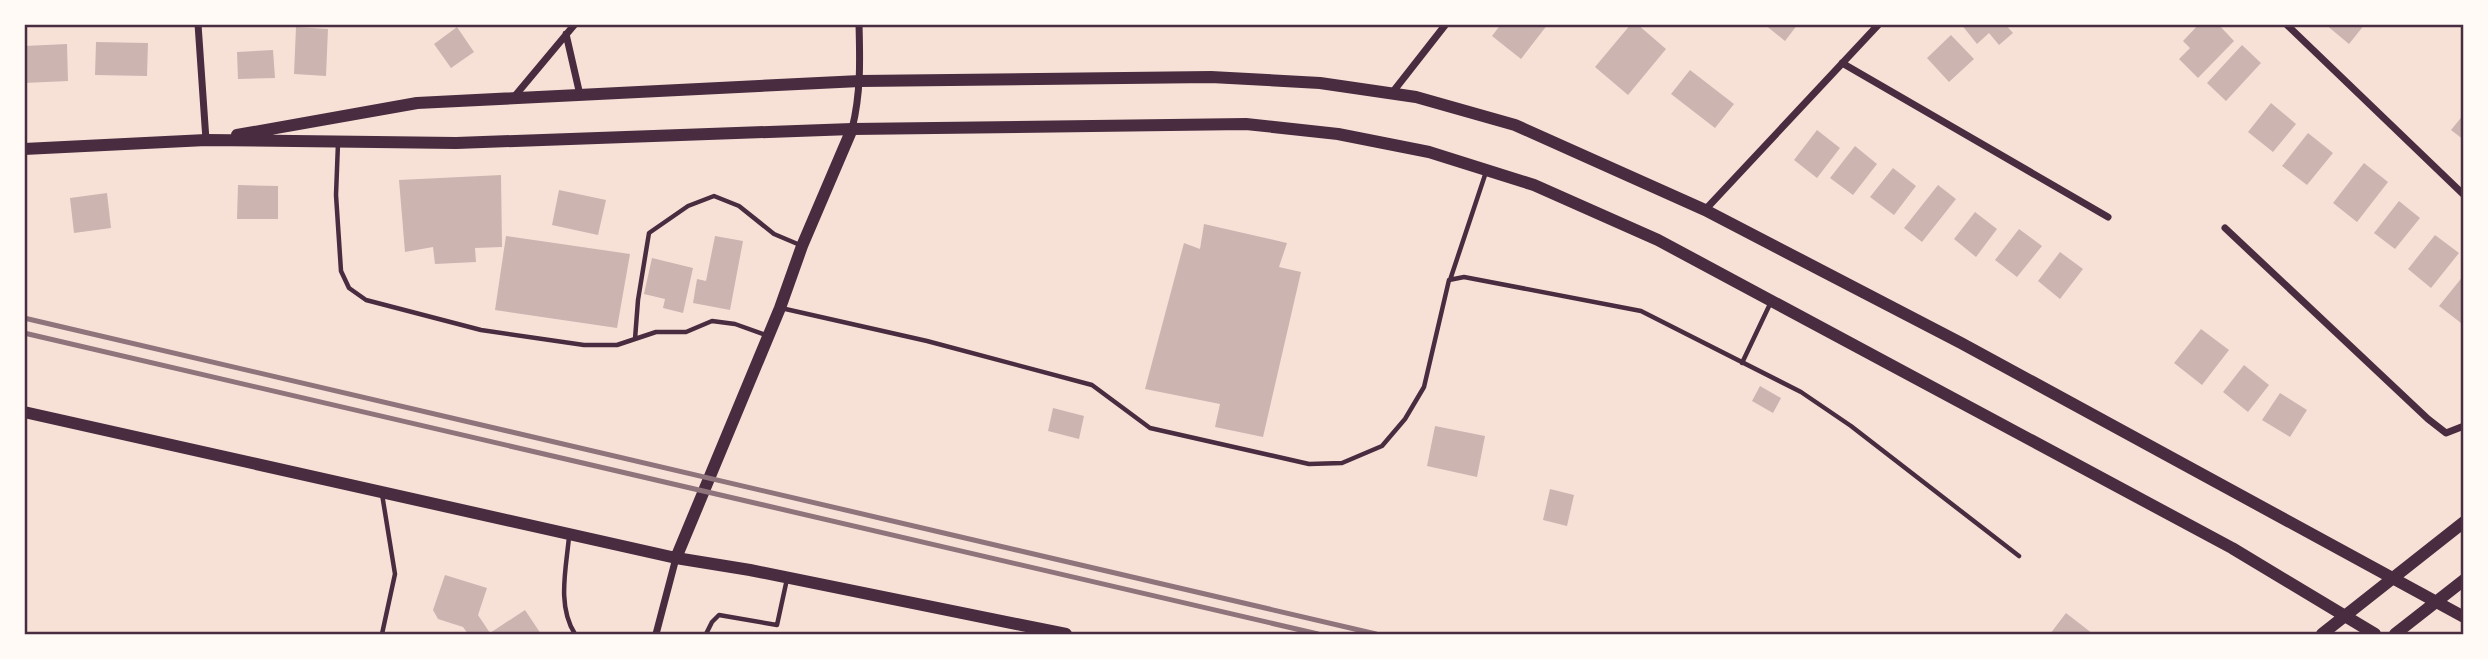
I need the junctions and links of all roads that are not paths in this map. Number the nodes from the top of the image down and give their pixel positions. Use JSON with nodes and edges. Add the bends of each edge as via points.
{"nodes":[{"id":1,"x":198,"y":24,"type":"edge"},
{"id":2,"x":575,"y":24,"type":"edge"},
{"id":3,"x":859,"y":24,"type":"edge"},
{"id":4,"x":1446,"y":24,"type":"edge"},
{"id":5,"x":1879,"y":24,"type":"edge"},
{"id":6,"x":2286,"y":24,"type":"edge"},
{"id":7,"x":566,"y":34,"type":"junction"},
{"id":8,"x":1842,"y":63,"type":"junction"},
{"id":9,"x":860,"y":81,"type":"junction"},
{"id":10,"x":1392,"y":94,"type":"junction"},
{"id":11,"x":580,"y":95,"type":"junction"},
{"id":12,"x":514,"y":97,"type":"junction"},
{"id":13,"x":852,"y":128,"type":"junction"},
{"id":14,"x":206,"y":140,"type":"junction"},
{"id":15,"x":338,"y":142,"type":"junction"},
{"id":16,"x":24,"y":149,"type":"edge"},
{"id":17,"x":1486,"y":170,"type":"junction"},
{"id":18,"x":2463,"y":195,"type":"edge"},
{"id":19,"x":1704,"y":210,"type":"junction"},
{"id":20,"x":2108,"y":217,"type":"dead end"},
{"id":21,"x":2225,"y":228,"type":"dead end"},
{"id":22,"x":802,"y":246,"type":"junction"},
{"id":23,"x":1449,"y":280,"type":"junction"},
{"id":24,"x":1772,"y":301,"type":"junction"},
{"id":25,"x":780,"y":308,"type":"junction"},
{"id":26,"x":768,"y":336,"type":"junction"},
{"id":27,"x":635,"y":339,"type":"junction"},
{"id":28,"x":1742,"y":363,"type":"junction"},
{"id":29,"x":24,"y":412,"type":"edge"},
{"id":30,"x":2463,"y":426,"type":"edge"},
{"id":31,"x":381,"y":491,"type":"junction"},
{"id":32,"x":2463,"y":522,"type":"edge"},
{"id":33,"x":569,"y":534,"type":"junction"},
{"id":34,"x":2019,"y":556,"type":"dead end"},
{"id":35,"x":676,"y":558,"type":"junction"},
{"id":36,"x":788,"y":578,"type":"junction"},
{"id":37,"x":2394,"y":578,"type":"junction"},
{"id":38,"x":2463,"y":580,"type":"edge"},
{"id":39,"x":2437,"y":601,"type":"junction"},
{"id":40,"x":2344,"y":617,"type":"junction"},
{"id":41,"x":2463,"y":617,"type":"edge"},
{"id":42,"x":382,"y":635,"type":"edge"},
{"id":43,"x":575,"y":635,"type":"edge"},
{"id":44,"x":656,"y":635,"type":"edge"},
{"id":45,"x":706,"y":635,"type":"edge"},
{"id":46,"x":1066,"y":635,"type":"edge"},
{"id":47,"x":2322,"y":635,"type":"edge"},
{"id":48,"x":2375,"y":635,"type":"edge"},
{"id":49,"x":2395,"y":635,"type":"edge"}],
"edges":[{"from":1,"to":14,"type":"street"},
{"from":2,"to":7,"type":"street"},
{"from":3,"to":9,"type":"street"},
{"from":4,"to":10,"type":"street"},
{"from":5,"to":8,"type":"street"},
{"from":6,"to":18,"type":"street"},
{"from":7,"to":11,"type":"street"},
{"from":7,"to":12,"type":"street"},
{"from":8,"to":19,"type":"street"},
{"from":8,"to":20,"type":"street"},
{"from":9,"to":10,"type":"main road","via":[[1211,77],[1320,83]]},
{"from":9,"to":11,"type":"main road"},
{"from":9,"to":13,"type":"street"},
{"from":10,"to":19,"type":"main road","via":[[1515,125]]},
{"from":11,"to":12,"type":"main road"},
{"from":12,"to":14,"type":"main road","via":[[417,103]]},
{"from":13,"to":15,"type":"main road","via":[[456,143]]},
{"from":13,"to":17,"type":"main road","via":[[1246,124],[1338,134],[1429,152]]},
{"from":13,"to":22,"type":"main road"},
{"from":14,"to":15,"type":"main road"},
{"from":14,"to":16,"type":"main road"},
{"from":15,"to":27,"type":"lane","via":[[341,271],[349,288],[366,300],[494,332],[584,345],[617,345]]},
{"from":17,"to":23,"type":"lane"},
{"from":17,"to":24,"type":"main road","via":[[1534,185],[1658,240]]},
{"from":19,"to":37,"type":"main road"},
{"from":21,"to":30,"type":"street","via":[[2428,419],[2446,433]]},
{"from":22,"to":25,"type":"main road"},
{"from":22,"to":27,"type":"lane","via":[[774,234],[739,206],[714,196],[688,206],[649,233]]},
{"from":23,"to":25,"type":"lane","via":[[1424,387],[1382,446],[1342,463],[1309,464],[1150,428],[1092,385]]},
{"from":23,"to":28,"type":"lane","via":[[1464,277],[1641,311]]},
{"from":24,"to":28,"type":"lane"},
{"from":24,"to":40,"type":"main road","via":[[2232,548]]},
{"from":25,"to":26,"type":"main road"},
{"from":26,"to":27,"type":"lane","via":[[712,321],[686,332],[656,332]]},
{"from":26,"to":35,"type":"main road"},
{"from":28,"to":34,"type":"lane","via":[[1801,392],[1851,426]]},
{"from":29,"to":31,"type":"main road"},
{"from":31,"to":33,"type":"main road"},
{"from":31,"to":42,"type":"lane","via":[[394,574]]},
{"from":32,"to":37,"type":"main road"},
{"from":33,"to":35,"type":"main road"},
{"from":33,"to":43,"type":"lane","via":[[563,603]]},
{"from":35,"to":36,"type":"main road"},
{"from":35,"to":44,"type":"street"},
{"from":36,"to":45,"type":"lane","via":[[777,625],[719,615]]},
{"from":36,"to":46,"type":"main road"},
{"from":37,"to":39,"type":"main road"},
{"from":37,"to":40,"type":"main road"},
{"from":38,"to":39,"type":"main road"},
{"from":39,"to":41,"type":"main road"},
{"from":39,"to":49,"type":"main road"},
{"from":40,"to":47,"type":"main road"},
{"from":40,"to":48,"type":"main road"}]}
